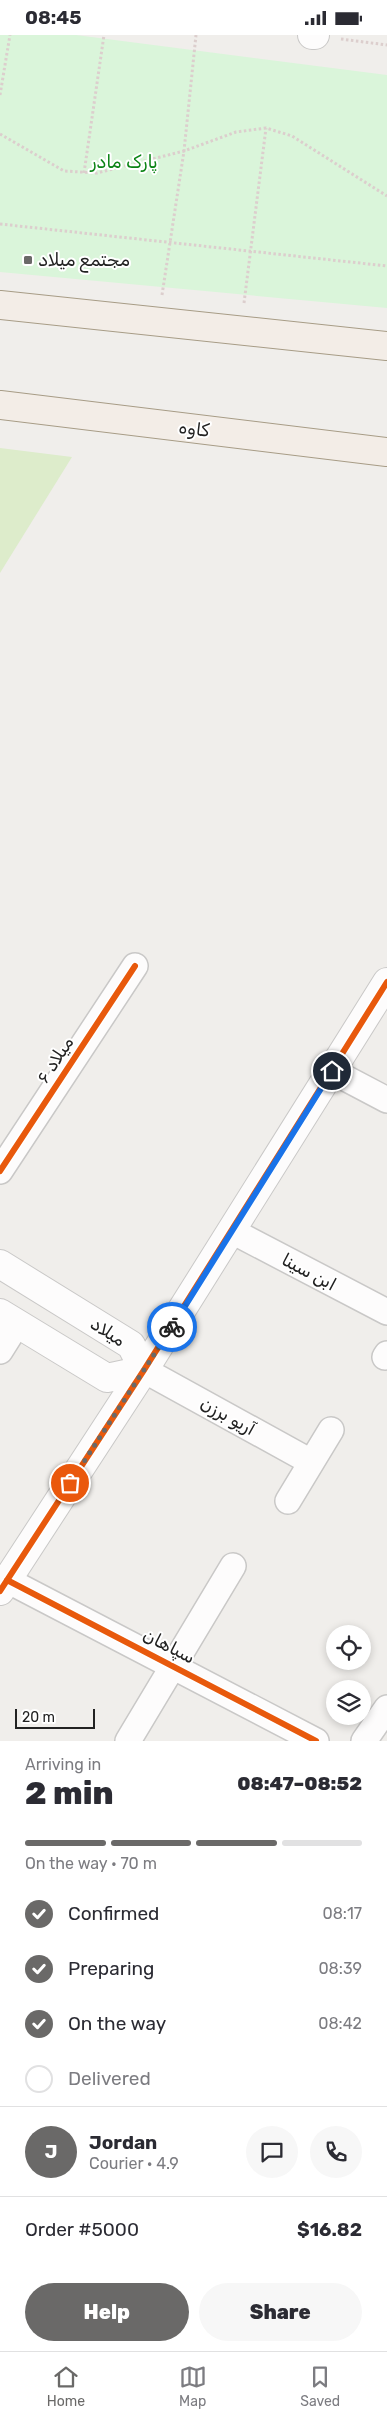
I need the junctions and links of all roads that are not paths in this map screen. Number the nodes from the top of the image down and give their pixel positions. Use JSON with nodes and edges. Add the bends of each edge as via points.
{"nodes":[{"id":1,"x":0,"y":305,"type":"edge"},
{"id":2,"x":387,"y":346,"type":"edge"},
{"id":3,"x":0,"y":405,"type":"edge"},
{"id":4,"x":387,"y":453,"type":"edge"},
{"id":5,"x":135,"y":967,"type":"dead end"},
{"id":6,"x":387,"y":982,"type":"edge"},
{"id":7,"x":332,"y":1071,"type":"junction"},
{"id":8,"x":387,"y":1100,"type":"edge"},
{"id":9,"x":0,"y":1171,"type":"edge"},
{"id":10,"x":232,"y":1231,"type":"junction"},
{"id":11,"x":0,"y":1263,"type":"edge"},
{"id":12,"x":387,"y":1312,"type":"edge"},
{"id":13,"x":9,"y":1319,"type":"edge"},
{"id":14,"x":0,"y":1351,"type":"edge"},
{"id":15,"x":144,"y":1370,"type":"junction"},
{"id":16,"x":330,"y":1430,"type":"dead end"},
{"id":17,"x":311,"y":1462,"type":"junction"},
{"id":18,"x":288,"y":1501,"type":"dead end"},
{"id":19,"x":233,"y":1566,"type":"dead end"},
{"id":20,"x":3,"y":1586,"type":"edge"},
{"id":21,"x":174,"y":1666,"type":"junction"},
{"id":22,"x":387,"y":1708,"type":"edge"},
{"id":23,"x":128,"y":1741,"type":"edge"},
{"id":24,"x":316,"y":1741,"type":"edge"},
{"id":25,"x":364,"y":1741,"type":"edge"}],
"edges":[{"from":1,"to":2,"type":"main road"},
{"from":3,"to":4,"type":"main road","name":"کاوه"},
{"from":5,"to":9,"type":"street","name":"میلاد ۶"},
{"from":6,"to":7,"type":"street"},
{"from":7,"to":8,"type":"street"},
{"from":7,"to":10,"type":"street"},
{"from":10,"to":12,"type":"street","name":"ابن سینا"},
{"from":10,"to":15,"type":"street"},
{"from":11,"to":15,"type":"street","name":"میلاد","via":[[131,1345]]},
{"from":13,"to":14,"type":"street"},
{"from":13,"to":15,"type":"street","name":"میلاد","via":[[107,1378]]},
{"from":15,"to":17,"type":"street","name":"آریو برزن"},
{"from":15,"to":20,"type":"street"},
{"from":16,"to":17,"type":"street"},
{"from":17,"to":18,"type":"street"},
{"from":19,"to":21,"type":"street"},
{"from":20,"to":21,"type":"street","name":"سپاهان"},
{"from":21,"to":23,"type":"street"},
{"from":21,"to":24,"type":"street","name":"سپاهان"},
{"from":22,"to":25,"type":"street"}]}
